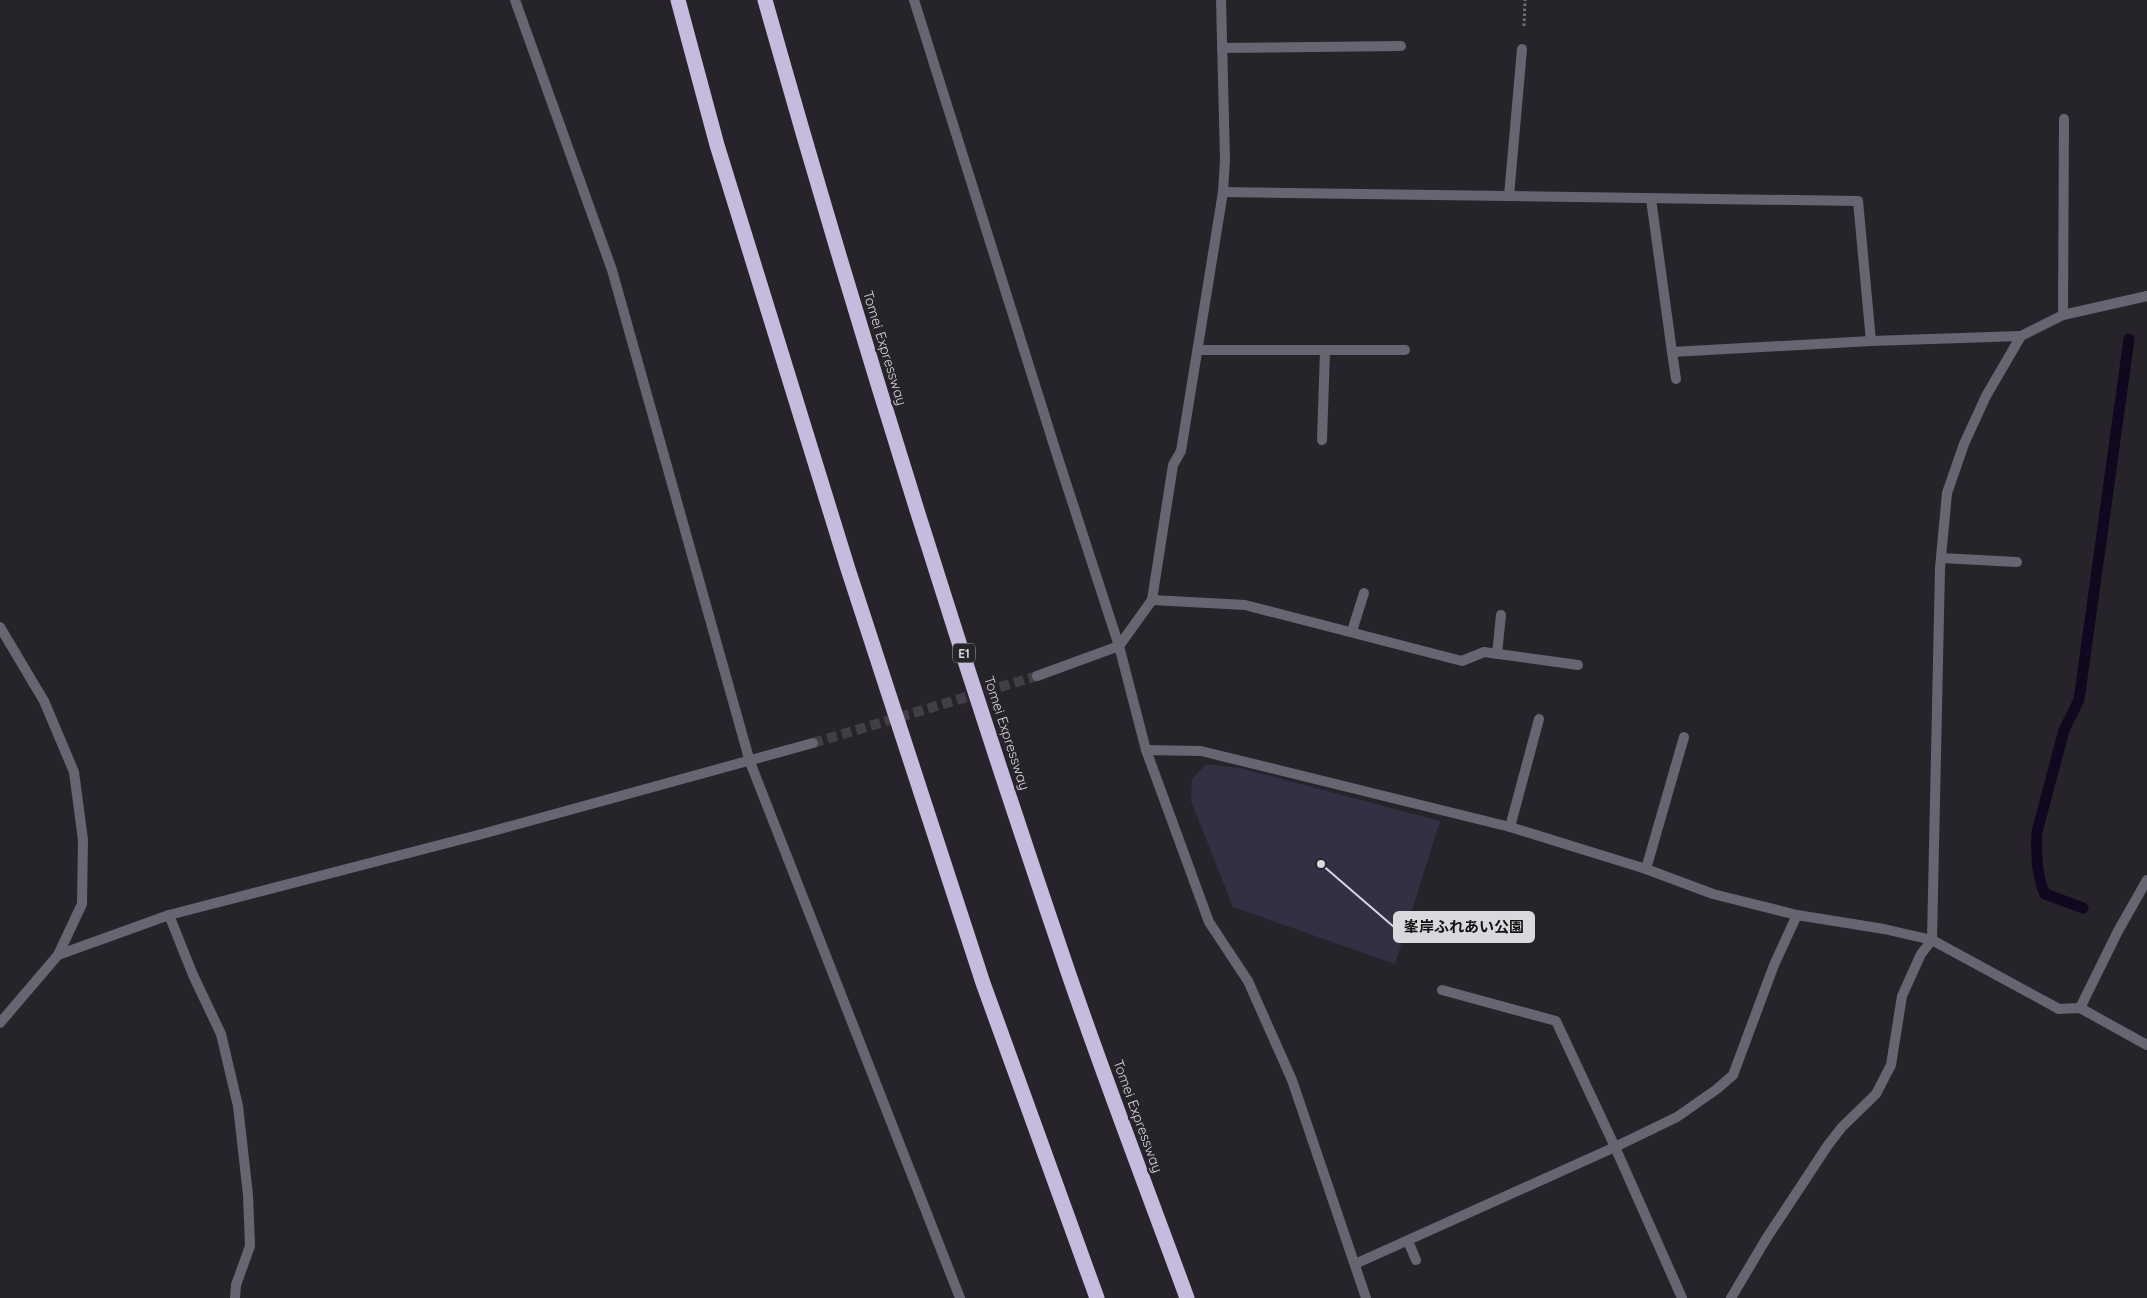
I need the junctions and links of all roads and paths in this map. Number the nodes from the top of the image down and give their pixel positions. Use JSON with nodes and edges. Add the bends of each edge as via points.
{"nodes":[{"id":1,"x":515,"y":0,"type":"edge"},
{"id":2,"x":678,"y":0,"type":"edge"},
{"id":3,"x":765,"y":0,"type":"edge"},
{"id":4,"x":914,"y":0,"type":"edge"},
{"id":5,"x":1222,"y":0,"type":"edge"},
{"id":6,"x":1401,"y":46,"type":"dead end"},
{"id":7,"x":1222,"y":48,"type":"junction"},
{"id":8,"x":1522,"y":49,"type":"dead end"},
{"id":9,"x":2064,"y":119,"type":"dead end"},
{"id":10,"x":1223,"y":192,"type":"junction"},
{"id":11,"x":1510,"y":196,"type":"junction"},
{"id":12,"x":1652,"y":199,"type":"junction"},
{"id":13,"x":2147,"y":296,"type":"edge"},
{"id":14,"x":2063,"y":315,"type":"junction"},
{"id":15,"x":2021,"y":336,"type":"junction"},
{"id":16,"x":1871,"y":341,"type":"junction"},
{"id":17,"x":1198,"y":350,"type":"junction"},
{"id":18,"x":1405,"y":350,"type":"dead end"},
{"id":19,"x":1324,"y":351,"type":"junction"},
{"id":20,"x":1672,"y":352,"type":"junction"},
{"id":21,"x":1676,"y":379,"type":"dead end"},
{"id":22,"x":1322,"y":440,"type":"dead end"},
{"id":23,"x":1941,"y":558,"type":"junction"},
{"id":24,"x":2017,"y":562,"type":"dead end"},
{"id":25,"x":1364,"y":592,"type":"dead end"},
{"id":26,"x":1152,"y":600,"type":"junction"},
{"id":27,"x":1501,"y":615,"type":"dead end"},
{"id":28,"x":0,"y":627,"type":"edge"},
{"id":29,"x":1352,"y":631,"type":"junction"},
{"id":30,"x":1119,"y":646,"type":"junction"},
{"id":31,"x":1497,"y":654,"type":"junction"},
{"id":32,"x":1578,"y":665,"type":"dead end"},
{"id":33,"x":1037,"y":676,"type":"tunnel mouth"},
{"id":34,"x":1539,"y":720,"type":"dead end"},
{"id":35,"x":1684,"y":737,"type":"dead end"},
{"id":36,"x":813,"y":743,"type":"tunnel mouth"},
{"id":37,"x":1146,"y":750,"type":"junction"},
{"id":38,"x":750,"y":762,"type":"junction"},
{"id":39,"x":1510,"y":828,"type":"junction"},
{"id":40,"x":1646,"y":869,"type":"junction"},
{"id":41,"x":2147,"y":880,"type":"edge"},
{"id":42,"x":169,"y":915,"type":"junction"},
{"id":43,"x":1798,"y":915,"type":"junction"},
{"id":44,"x":1932,"y":940,"type":"junction"},
{"id":45,"x":58,"y":955,"type":"junction"},
{"id":46,"x":1442,"y":990,"type":"dead end"},
{"id":47,"x":2080,"y":1008,"type":"junction"},
{"id":48,"x":0,"y":1023,"type":"edge"},
{"id":49,"x":2147,"y":1045,"type":"edge"},
{"id":50,"x":1615,"y":1147,"type":"junction"},
{"id":51,"x":1408,"y":1241,"type":"junction"},
{"id":52,"x":1416,"y":1260,"type":"dead end"},
{"id":53,"x":1355,"y":1264,"type":"junction"},
{"id":54,"x":235,"y":1298,"type":"edge"},
{"id":55,"x":960,"y":1298,"type":"edge"},
{"id":56,"x":1097,"y":1298,"type":"edge"},
{"id":57,"x":1187,"y":1298,"type":"edge"},
{"id":58,"x":1366,"y":1298,"type":"edge"},
{"id":59,"x":1682,"y":1298,"type":"edge"},
{"id":60,"x":1731,"y":1298,"type":"edge"}],
"edges":[{"from":1,"to":38,"type":"street","via":[[612,270]]},
{"from":2,"to":56,"type":"highway","via":[[717,145],[854,588],[982,983]]},
{"from":3,"to":57,"type":"highway","name":"Tomei Expressway","number":"E1","via":[[930,550],[1066,964]]},
{"from":4,"to":30,"type":"street"},
{"from":5,"to":7,"type":"street"},
{"from":6,"to":7,"type":"street"},
{"from":7,"to":10,"type":"street"},
{"from":8,"to":11,"type":"street"},
{"from":9,"to":14,"type":"street"},
{"from":10,"to":11,"type":"street"},
{"from":10,"to":17,"type":"street"},
{"from":11,"to":12,"type":"street"},
{"from":12,"to":16,"type":"street","via":[[1858,201]]},
{"from":12,"to":20,"type":"street"},
{"from":13,"to":14,"type":"street"},
{"from":14,"to":15,"type":"street"},
{"from":15,"to":16,"type":"street"},
{"from":15,"to":23,"type":"street","via":[[1986,396],[1964,444],[1947,493]]},
{"from":16,"to":20,"type":"street"},
{"from":17,"to":19,"type":"street"},
{"from":17,"to":26,"type":"street","via":[[1181,451],[1173,465]]},
{"from":18,"to":19,"type":"street"},
{"from":19,"to":22,"type":"street"},
{"from":20,"to":21,"type":"street"},
{"from":23,"to":24,"type":"street"},
{"from":23,"to":44,"type":"street"},
{"from":25,"to":29,"type":"street"},
{"from":26,"to":29,"type":"street","via":[[1245,604]]},
{"from":26,"to":30,"type":"street"},
{"from":27,"to":31,"type":"street"},
{"from":28,"to":45,"type":"street","via":[[44,701],[74,772],[83,840],[82,904]]},
{"from":29,"to":31,"type":"street","via":[[1462,661],[1484,652]]},
{"from":30,"to":33,"type":"street"},
{"from":30,"to":37,"type":"street"},
{"from":31,"to":32,"type":"street"},
{"from":34,"to":39,"type":"street"},
{"from":35,"to":40,"type":"street"},
{"from":36,"to":38,"type":"street"},
{"from":37,"to":39,"type":"street","via":[[1200,752]]},
{"from":37,"to":53,"type":"street","via":[[1209,922],[1248,980],[1292,1080]]},
{"from":38,"to":42,"type":"street"},
{"from":38,"to":55,"type":"street"},
{"from":39,"to":40,"type":"street"},
{"from":40,"to":43,"type":"street","via":[[1713,894]]},
{"from":41,"to":47,"type":"street"},
{"from":42,"to":45,"type":"street"},
{"from":42,"to":54,"type":"street","via":[[221,1034],[238,1106],[250,1246],[236,1285]]},
{"from":43,"to":44,"type":"street"},
{"from":43,"to":50,"type":"street","via":[[1774,965],[1733,1074],[1677,1117]]},
{"from":44,"to":47,"type":"street","via":[[2060,1009]]},
{"from":44,"to":60,"type":"street","via":[[1921,954],[1902,996],[1891,1065],[1876,1094],[1828,1144]]},
{"from":45,"to":48,"type":"street"},
{"from":46,"to":50,"type":"street","via":[[1556,1022]]},
{"from":47,"to":49,"type":"street"},
{"from":50,"to":51,"type":"street"},
{"from":50,"to":59,"type":"street"},
{"from":51,"to":52,"type":"street"},
{"from":51,"to":53,"type":"street"},
{"from":53,"to":58,"type":"street"}]}
